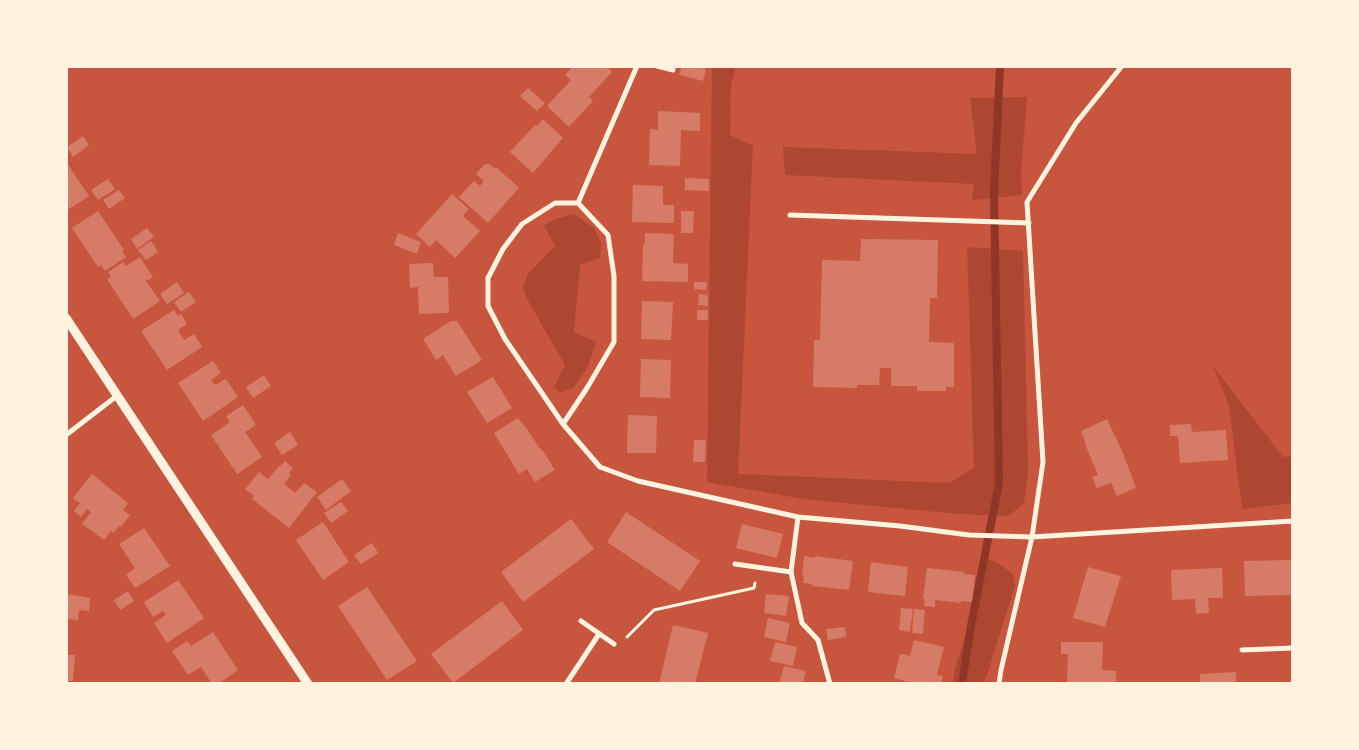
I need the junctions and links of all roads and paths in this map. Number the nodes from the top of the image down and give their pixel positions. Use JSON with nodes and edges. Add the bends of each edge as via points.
{"nodes":[{"id":1,"x":637,"y":66,"type":"edge"},
{"id":2,"x":657,"y":66,"type":"edge"},
{"id":3,"x":1122,"y":66,"type":"edge"},
{"id":4,"x":673,"y":70,"type":"dead end"},
{"id":5,"x":578,"y":203,"type":"junction"},
{"id":6,"x":790,"y":215,"type":"dead end"},
{"id":7,"x":1029,"y":223,"type":"junction"},
{"id":8,"x":66,"y":318,"type":"edge"},
{"id":9,"x":118,"y":395,"type":"junction"},
{"id":10,"x":563,"y":424,"type":"junction"},
{"id":11,"x":66,"y":435,"type":"edge"},
{"id":12,"x":798,"y":517,"type":"junction"},
{"id":13,"x":1293,"y":521,"type":"edge"},
{"id":14,"x":1032,"y":537,"type":"junction"},
{"id":15,"x":735,"y":564,"type":"dead end"},
{"id":16,"x":757,"y":567,"type":"junction"},
{"id":17,"x":791,"y":572,"type":"junction"},
{"id":18,"x":581,"y":621,"type":"dead end"},
{"id":19,"x":599,"y":634,"type":"junction"},
{"id":20,"x":614,"y":644,"type":"joint"},
{"id":21,"x":1293,"y":648,"type":"edge"},
{"id":22,"x":1242,"y":650,"type":"dead end"},
{"id":23,"x":308,"y":684,"type":"edge"},
{"id":24,"x":566,"y":684,"type":"edge"},
{"id":25,"x":830,"y":684,"type":"edge"},
{"id":26,"x":999,"y":684,"type":"edge"}],
"edges":[{"from":1,"to":5,"type":"street"},
{"from":2,"to":4,"type":"street"},
{"from":3,"to":7,"type":"street","via":[[1076,123],[1027,202]]},
{"from":5,"to":10,"type":"street","via":[[608,235],[614,276],[614,342]]},
{"from":5,"to":10,"type":"street","via":[[555,203],[522,224],[503,249],[488,278],[488,306],[505,339]]},
{"from":6,"to":7,"type":"street"},
{"from":7,"to":14,"type":"street","via":[[1043,462]]},
{"from":8,"to":9,"type":"street"},
{"from":9,"to":11,"type":"street"},
{"from":9,"to":23,"type":"street"},
{"from":10,"to":12,"type":"street","via":[[600,467],[638,481]]},
{"from":12,"to":14,"type":"street","via":[[969,535]]},
{"from":12,"to":17,"type":"street"},
{"from":13,"to":14,"type":"street"},
{"from":14,"to":26,"type":"street"},
{"from":15,"to":16,"type":"street"},
{"from":16,"to":17,"type":"street"},
{"from":16,"to":20,"type":"path","via":[[754,588],[654,610],[628,637]]},
{"from":17,"to":25,"type":"street","via":[[802,624],[818,640]]},
{"from":18,"to":19,"type":"street"},
{"from":19,"to":20,"type":"street"},
{"from":19,"to":24,"type":"street"},
{"from":21,"to":22,"type":"street"}]}
